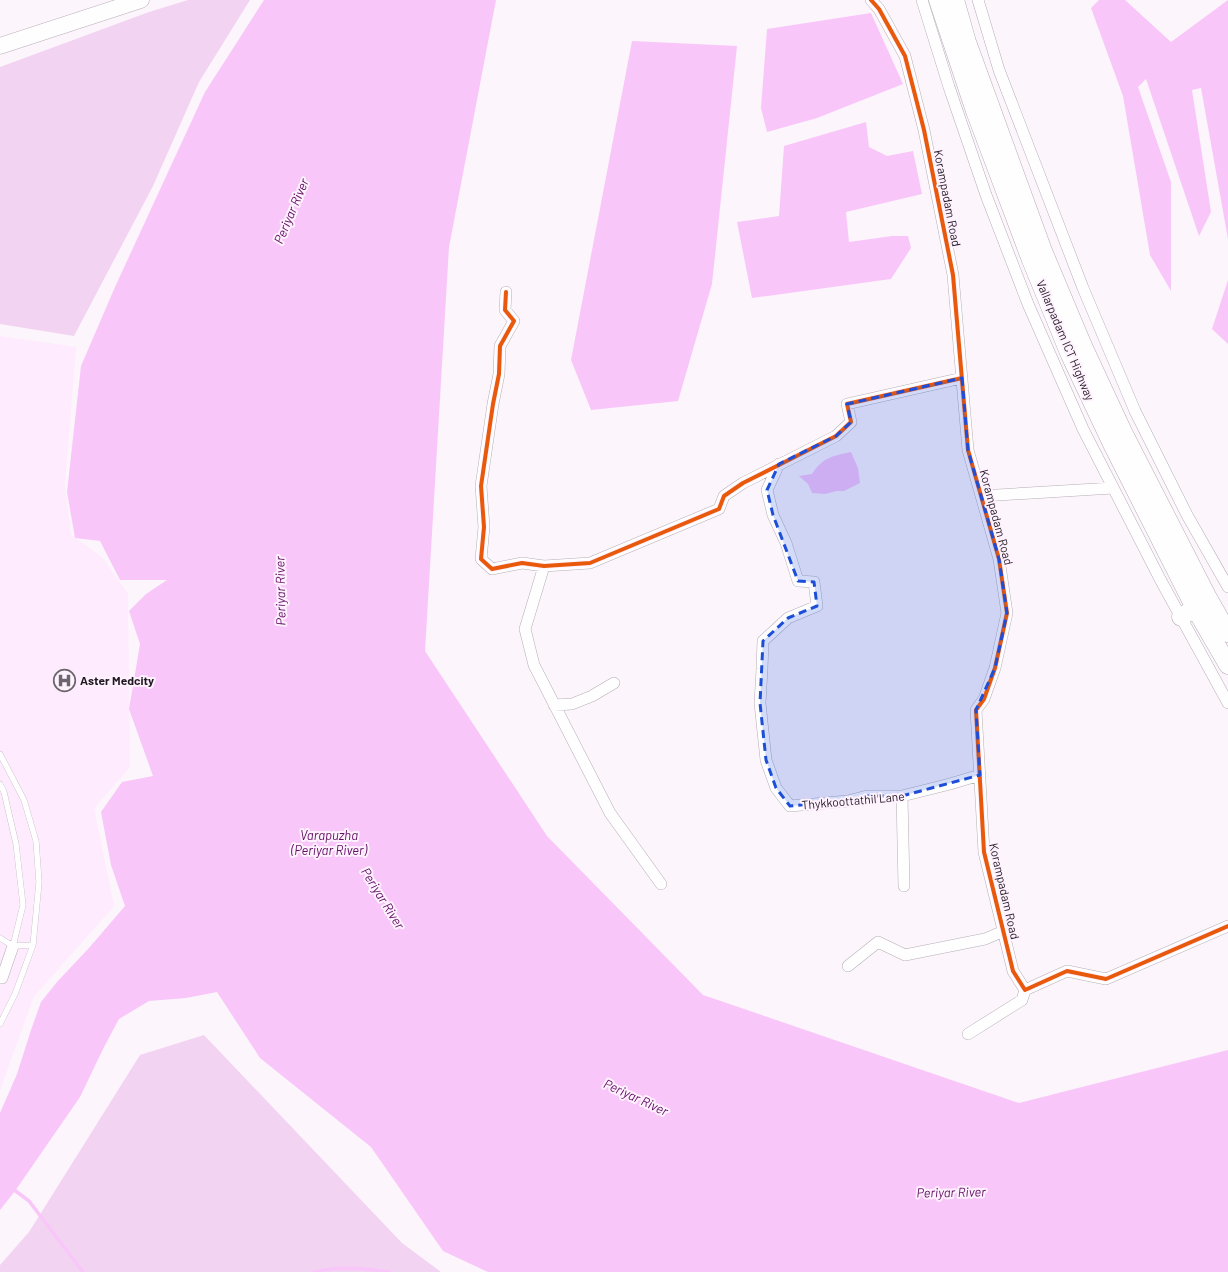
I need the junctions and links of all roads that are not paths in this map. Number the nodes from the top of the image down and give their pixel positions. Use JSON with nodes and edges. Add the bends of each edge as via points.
{"nodes":[{"id":1,"x":141,"y":0,"type":"edge"},
{"id":2,"x":871,"y":0,"type":"edge"},
{"id":3,"x":922,"y":0,"type":"edge"},
{"id":4,"x":938,"y":0,"type":"edge"},
{"id":5,"x":955,"y":0,"type":"edge"},
{"id":6,"x":978,"y":0,"type":"edge"},
{"id":7,"x":0,"y":46,"type":"edge"},
{"id":8,"x":1037,"y":255,"type":"junction"},
{"id":9,"x":506,"y":292,"type":"dead end"},
{"id":10,"x":962,"y":378,"type":"junction"},
{"id":11,"x":779,"y":464,"type":"junction"},
{"id":12,"x":1113,"y":488,"type":"junction"},
{"id":13,"x":981,"y":496,"type":"junction"},
{"id":14,"x":544,"y":566,"type":"junction"},
{"id":15,"x":1228,"y":587,"type":"edge"},
{"id":16,"x":1188,"y":613,"type":"junction"},
{"id":17,"x":1226,"y":627,"type":"edge"},
{"id":18,"x":1228,"y":665,"type":"edge"},
{"id":19,"x":614,"y":683,"type":"dead end"},
{"id":20,"x":1228,"y":703,"type":"edge"},
{"id":21,"x":554,"y":705,"type":"junction"},
{"id":22,"x":0,"y":754,"type":"edge"},
{"id":23,"x":980,"y":775,"type":"junction"},
{"id":24,"x":0,"y":784,"type":"edge"},
{"id":25,"x":902,"y":796,"type":"junction"},
{"id":26,"x":661,"y":884,"type":"dead end"},
{"id":27,"x":904,"y":886,"type":"dead end"},
{"id":28,"x":1228,"y":926,"type":"edge"},
{"id":29,"x":1004,"y":931,"type":"junction"},
{"id":30,"x":0,"y":938,"type":"edge"},
{"id":31,"x":33,"y":945,"type":"junction"},
{"id":32,"x":13,"y":946,"type":"junction"},
{"id":33,"x":848,"y":966,"type":"dead end"},
{"id":34,"x":0,"y":978,"type":"edge"},
{"id":35,"x":1025,"y":990,"type":"junction"},
{"id":36,"x":0,"y":1024,"type":"edge"},
{"id":37,"x":968,"y":1034,"type":"dead end"}],
"edges":[{"from":1,"to":7,"type":"main road"},
{"from":2,"to":10,"type":"street","name":"Korampadam Road","via":[[879,9],[905,56],[924,130],[953,275]]},
{"from":3,"to":12,"type":"street","via":[[986,195],[1022,290],[1083,429]]},
{"from":4,"to":8,"type":"highway","name":"Vallarpadam ICT Highway","via":[[975,111]]},
{"from":5,"to":8,"type":"highway","name":"Vallarpadam ICT Highway","via":[[967,42],[1016,174]]},
{"from":6,"to":15,"type":"street","via":[[999,70],[1083,288],[1136,411],[1187,515]]},
{"from":8,"to":16,"type":"highway","name":"Vallarpadam ICT Highway","via":[[1070,355]]},
{"from":8,"to":17,"type":"highway","name":"Vallarpadam ICT Highway","via":[[1123,432],[1204,591]]},
{"from":9,"to":14,"type":"street","via":[[505,310],[514,321],[500,346],[499,374],[481,486],[484,527],[481,560],[492,569],[522,563]]},
{"from":10,"to":11,"type":"street","via":[[847,404],[851,422],[836,436]]},
{"from":10,"to":13,"type":"street","name":"Korampadam Road","via":[[968,450]]},
{"from":11,"to":14,"type":"street","via":[[724,496],[719,509],[590,563]]},
{"from":11,"to":25,"type":"street","name":"Thykkoottathil Lane","via":[[767,490],[773,515],[786,543],[798,581],[814,582],[817,606],[788,618],[763,640],[760,703],[766,760],[776,788],[790,806],[848,802],[867,796]]},
{"from":12,"to":13,"type":"street"},
{"from":12,"to":16,"type":"street"},
{"from":13,"to":23,"type":"street","name":"Korampadam Road","via":[[999,559],[1007,613],[995,668],[984,699],[976,710]]},
{"from":14,"to":21,"type":"street","via":[[525,629],[534,665]]},
{"from":16,"to":18,"type":"highway","name":"Vallarpadam ICT Highway"},
{"from":16,"to":20,"type":"street"},
{"from":19,"to":21,"type":"street","via":[[572,704]]},
{"from":21,"to":26,"type":"street","via":[[610,813]]},
{"from":22,"to":31,"type":"lane","via":[[24,800],[36,841],[39,882]]},
{"from":23,"to":25,"type":"street","name":"Thykkoottathil Lane"},
{"from":23,"to":29,"type":"street","name":"Korampadam Road","via":[[984,852]]},
{"from":24,"to":32,"type":"lane","via":[[16,844],[23,905]]},
{"from":25,"to":27,"type":"street"},
{"from":28,"to":35,"type":"street","via":[[1106,980],[1067,971]]},
{"from":29,"to":33,"type":"street","via":[[985,939],[906,956],[878,942]]},
{"from":29,"to":35,"type":"street","name":"Korampadam Road","via":[[1013,971]]},
{"from":30,"to":32,"type":"lane"},
{"from":31,"to":32,"type":"lane"},
{"from":31,"to":36,"type":"lane","via":[[15,994]]},
{"from":32,"to":34,"type":"street"},
{"from":35,"to":37,"type":"street","via":[[1022,1000]]}]}
